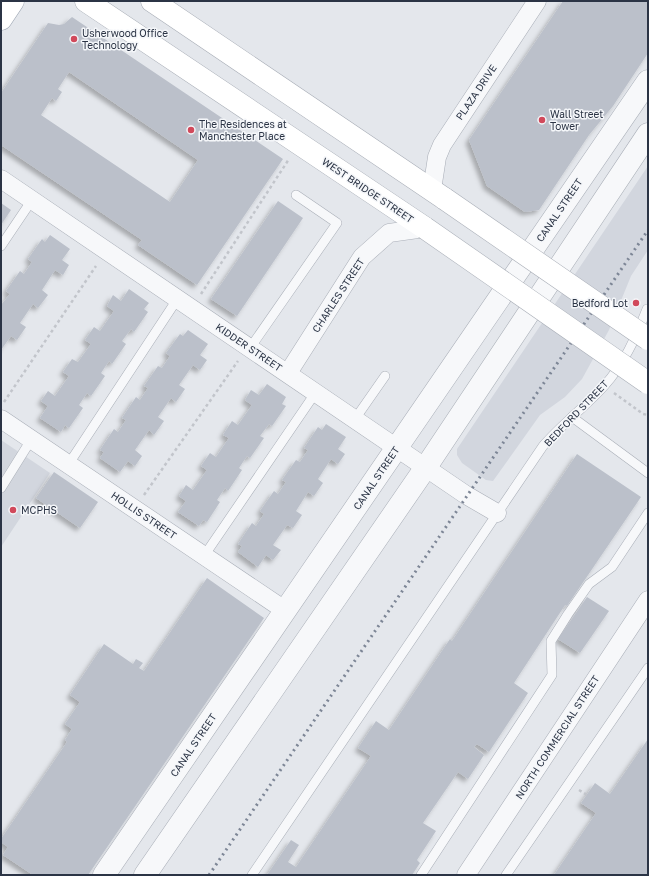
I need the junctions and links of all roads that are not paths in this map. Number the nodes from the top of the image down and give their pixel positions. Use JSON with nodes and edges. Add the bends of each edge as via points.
{"nodes":[{"id":1,"x":14,"y":1,"type":"edge"},
{"id":2,"x":86,"y":1,"type":"edge"},
{"id":3,"x":152,"y":1,"type":"edge"},
{"id":4,"x":537,"y":1,"type":"edge"},
{"id":5,"x":1,"y":19,"type":"edge"},
{"id":6,"x":648,"y":81,"type":"edge"},
{"id":7,"x":648,"y":134,"type":"edge"},
{"id":8,"x":1,"y":179,"type":"edge"},
{"id":9,"x":296,"y":195,"type":"dead end"},
{"id":10,"x":438,"y":195,"type":"junction"},
{"id":11,"x":32,"y":200,"type":"junction"},
{"id":12,"x":425,"y":228,"type":"junction"},
{"id":13,"x":1,"y":246,"type":"edge"},
{"id":14,"x":178,"y":298,"type":"junction"},
{"id":15,"x":648,"y":309,"type":"edge"},
{"id":16,"x":648,"y":339,"type":"edge"},
{"id":17,"x":250,"y":348,"type":"junction"},
{"id":18,"x":288,"y":373,"type":"junction"},
{"id":19,"x":385,"y":376,"type":"dead end"},
{"id":20,"x":648,"y":383,"type":"edge"},
{"id":21,"x":316,"y":392,"type":"junction"},
{"id":22,"x":3,"y":411,"type":"edge"},
{"id":23,"x":572,"y":417,"type":"junction"},
{"id":24,"x":355,"y":419,"type":"junction"},
{"id":25,"x":32,"y":440,"type":"junction"},
{"id":26,"x":396,"y":447,"type":"junction"},
{"id":27,"x":68,"y":464,"type":"junction"},
{"id":28,"x":426,"y":467,"type":"junction"},
{"id":29,"x":648,"y":473,"type":"edge"},
{"id":30,"x":1,"y":488,"type":"edge"},
{"id":31,"x":497,"y":513,"type":"junction"},
{"id":32,"x":648,"y":513,"type":"edge"},
{"id":33,"x":204,"y":556,"type":"junction"},
{"id":34,"x":648,"y":600,"type":"edge"},
{"id":35,"x":286,"y":611,"type":"junction"},
{"id":36,"x":648,"y":668,"type":"edge"},
{"id":37,"x":104,"y":875,"type":"edge"},
{"id":38,"x":145,"y":875,"type":"edge"},
{"id":39,"x":252,"y":875,"type":"edge"},
{"id":40,"x":421,"y":875,"type":"edge"},
{"id":41,"x":466,"y":875,"type":"edge"},
{"id":42,"x":506,"y":875,"type":"edge"}],
"edges":[{"from":1,"to":5,"type":"main road"},
{"from":2,"to":12,"type":"main road","name":"WEST BRIDGE STREET"},
{"from":3,"to":10,"type":"main road"},
{"from":4,"to":10,"type":"street","name":"PLAZA DRIVE","via":[[442,145],[436,157]]},
{"from":6,"to":26,"type":"street","name":"CANAL STREET"},
{"from":7,"to":28,"type":"street"},
{"from":8,"to":11,"type":"street","name":"KIDDER STREET"},
{"from":9,"to":17,"type":"lane","via":[[336,223]]},
{"from":10,"to":16,"type":"main road","bridge":true},
{"from":11,"to":13,"type":"lane"},
{"from":11,"to":14,"type":"street","name":"KIDDER STREET"},
{"from":12,"to":18,"type":"street","name":"CHARLES STREET","via":[[389,233],[362,257]]},
{"from":12,"to":20,"type":"main road","name":"WEST BRIDGE STREET","bridge":true},
{"from":14,"to":17,"type":"street","name":"KIDDER STREET"},
{"from":14,"to":27,"type":"lane"},
{"from":15,"to":23,"type":"lane","name":"BEDFORD STREET","via":[[618,368],[604,386]]},
{"from":17,"to":18,"type":"street","name":"KIDDER STREET"},
{"from":18,"to":21,"type":"street","name":"KIDDER STREET"},
{"from":19,"to":24,"type":"lane"},
{"from":21,"to":24,"type":"street","name":"KIDDER STREET"},
{"from":21,"to":33,"type":"lane"},
{"from":22,"to":25,"type":"street","name":"HOLLIS STREET"},
{"from":23,"to":29,"type":"lane"},
{"from":23,"to":31,"type":"lane","name":"BEDFORD STREET","via":[[543,446]]},
{"from":24,"to":26,"type":"street","name":"KIDDER STREET"},
{"from":25,"to":27,"type":"street","name":"HOLLIS STREET"},
{"from":25,"to":30,"type":"lane"},
{"from":26,"to":28,"type":"street","name":"KIDDER STREET"},
{"from":26,"to":35,"type":"street","name":"CANAL STREET"},
{"from":27,"to":33,"type":"street","name":"HOLLIS STREET"},
{"from":28,"to":31,"type":"street","name":"KIDDER STREET"},
{"from":28,"to":38,"type":"street"},
{"from":31,"to":39,"type":"lane","name":"BEDFORD STREET"},
{"from":32,"to":40,"type":"lane","via":[[612,567],[590,584],[568,614],[551,642],[552,675]]},
{"from":33,"to":35,"type":"street","name":"HOLLIS STREET"},
{"from":34,"to":41,"type":"street","name":"NORTH COMMERCIAL STREET"},
{"from":35,"to":37,"type":"street","name":"CANAL STREET"},
{"from":36,"to":42,"type":"lane"}]}
